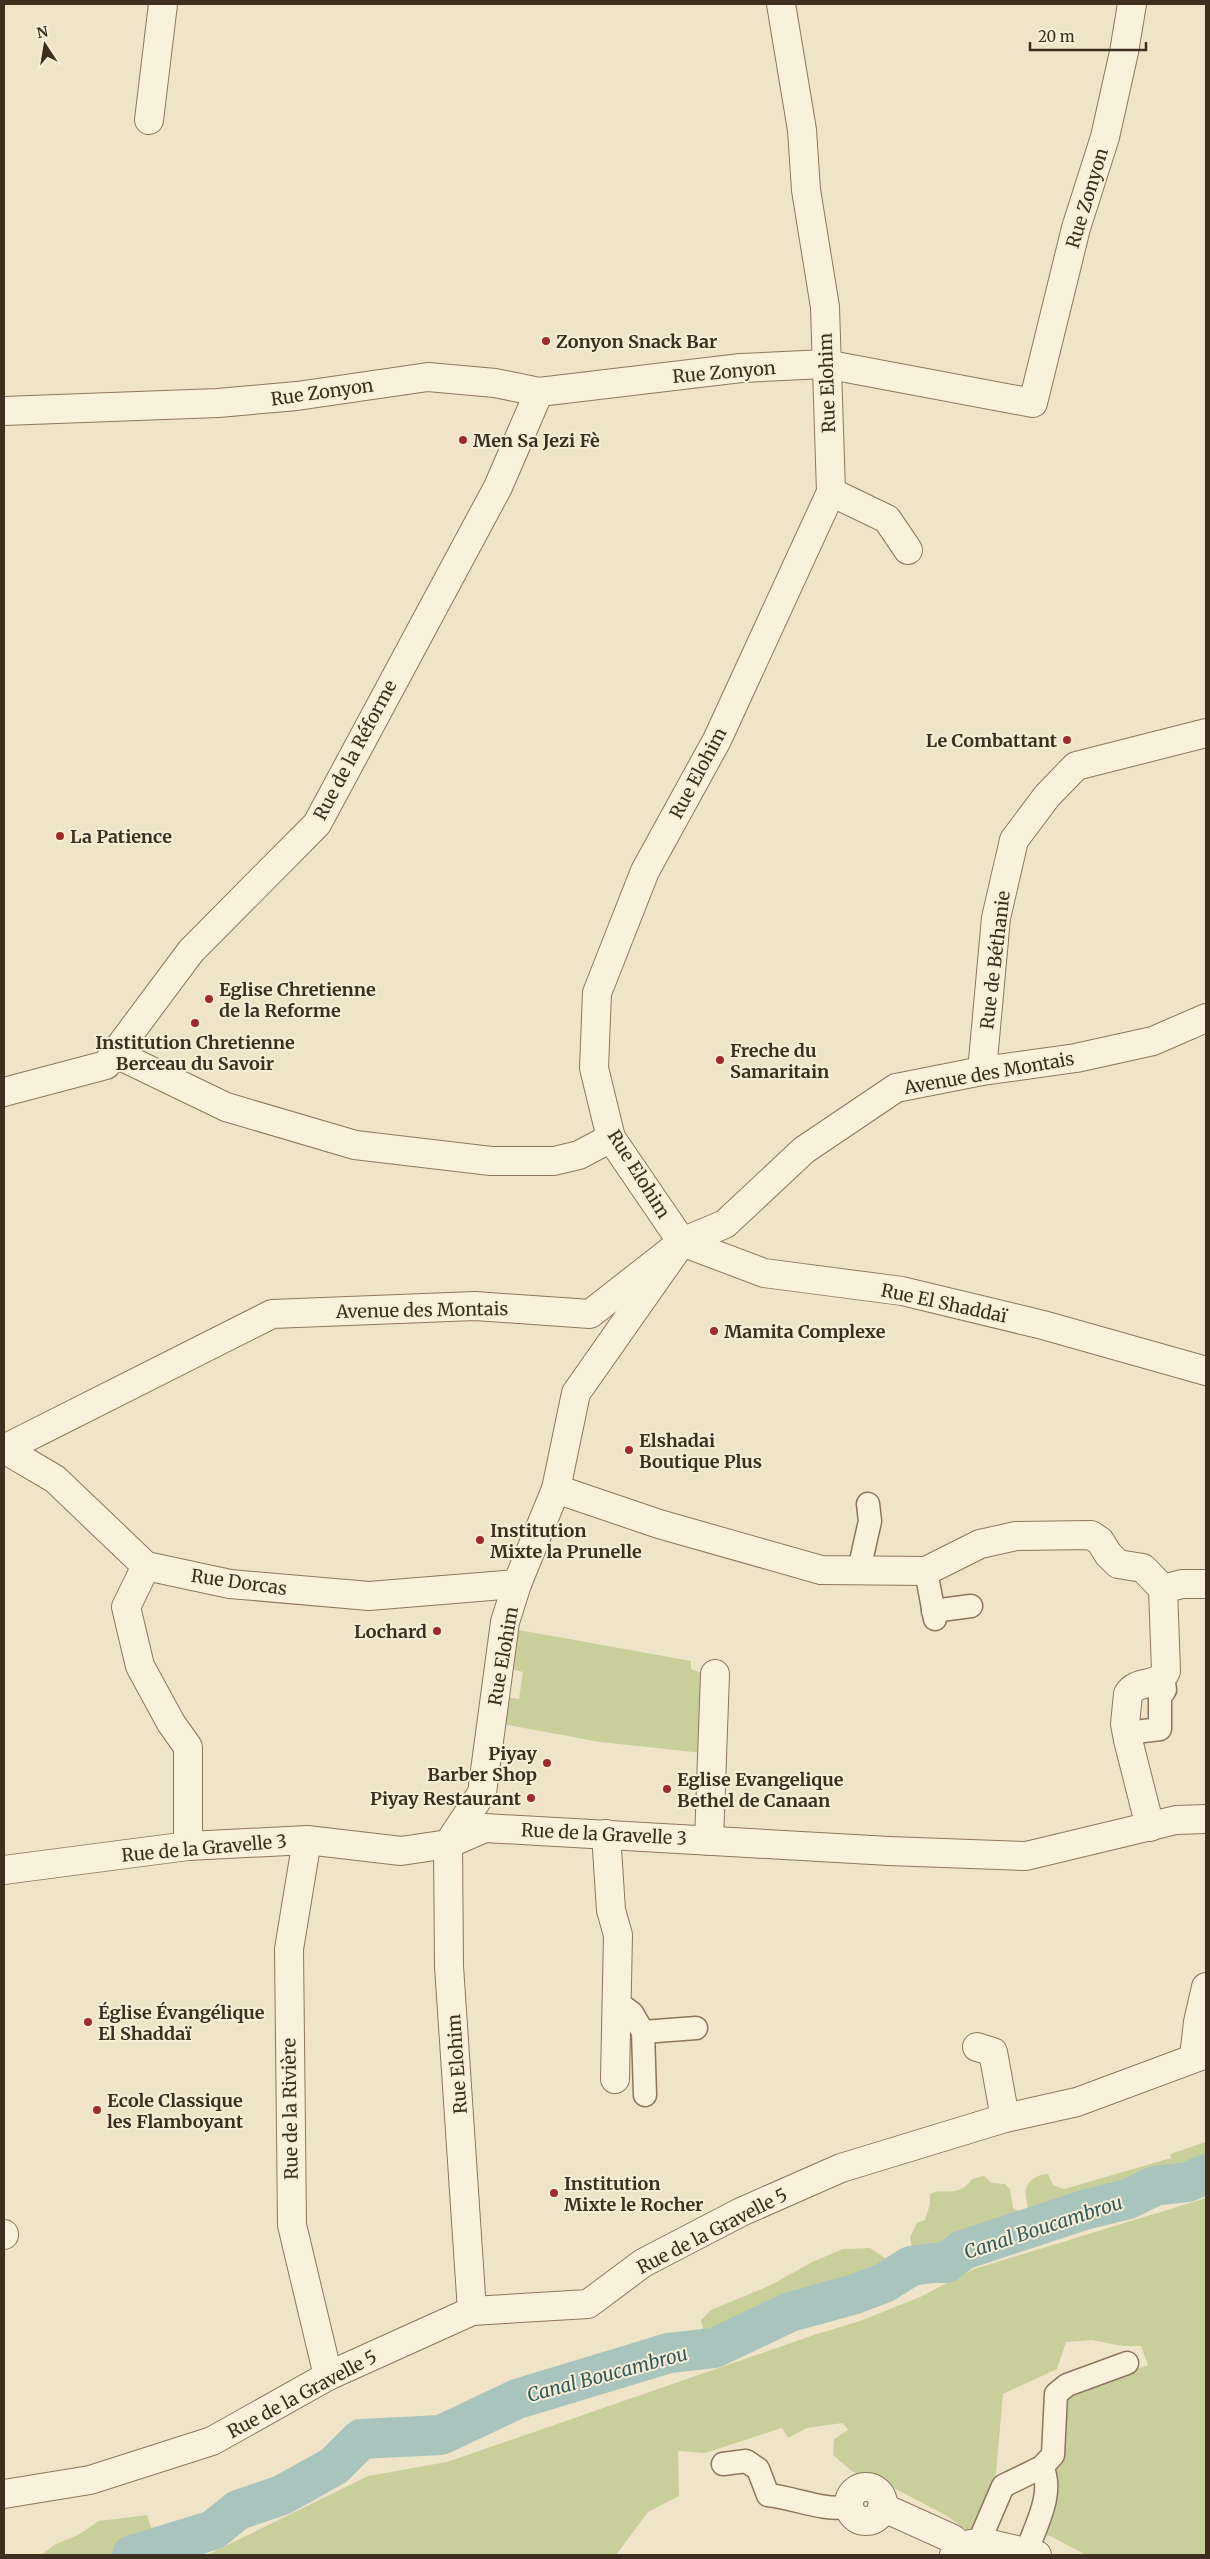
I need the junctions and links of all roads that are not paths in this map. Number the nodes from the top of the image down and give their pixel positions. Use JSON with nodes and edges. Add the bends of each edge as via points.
{"nodes":[{"id":1,"x":163,"y":4,"type":"edge"},
{"id":2,"x":781,"y":4,"type":"edge"},
{"id":3,"x":1132,"y":4,"type":"edge"},
{"id":4,"x":149,"y":120,"type":"dead end"},
{"id":5,"x":825,"y":364,"type":"junction"},
{"id":6,"x":539,"y":392,"type":"junction"},
{"id":7,"x":4,"y":411,"type":"edge"},
{"id":8,"x":831,"y":492,"type":"junction"},
{"id":9,"x":908,"y":550,"type":"dead end"},
{"id":10,"x":1206,"y":733,"type":"edge"},
{"id":11,"x":1206,"y":1018,"type":"edge"},
{"id":12,"x":110,"y":1059,"type":"junction"},
{"id":13,"x":982,"y":1071,"type":"junction"},
{"id":14,"x":4,"y":1092,"type":"edge"},
{"id":15,"x":611,"y":1138,"type":"junction"},
{"id":16,"x":682,"y":1242,"type":"junction"},
{"id":17,"x":1206,"y":1371,"type":"edge"},
{"id":18,"x":4,"y":1449,"type":"edge"},
{"id":19,"x":556,"y":1489,"type":"junction"},
{"id":20,"x":868,"y":1504,"type":"dead end"},
{"id":21,"x":146,"y":1566,"type":"junction"},
{"id":22,"x":859,"y":1570,"type":"junction"},
{"id":23,"x":926,"y":1571,"type":"junction"},
{"id":24,"x":517,"y":1584,"type":"junction"},
{"id":25,"x":1206,"y":1584,"type":"edge"},
{"id":26,"x":1163,"y":1589,"type":"junction"},
{"id":27,"x":971,"y":1606,"type":"dead end"},
{"id":28,"x":715,"y":1674,"type":"dead end"},
{"id":29,"x":1206,"y":1819,"type":"edge"},
{"id":30,"x":1150,"y":1827,"type":"junction"},
{"id":31,"x":606,"y":1834,"type":"junction"},
{"id":32,"x":308,"y":1840,"type":"junction"},
{"id":33,"x":709,"y":1840,"type":"junction"},
{"id":34,"x":448,"y":1844,"type":"junction"},
{"id":35,"x":188,"y":1846,"type":"junction"},
{"id":36,"x":4,"y":1870,"type":"edge"},
{"id":37,"x":1206,"y":1987,"type":"edge"},
{"id":38,"x":617,"y":2002,"type":"junction"},
{"id":39,"x":696,"y":2028,"type":"dead end"},
{"id":40,"x":643,"y":2032,"type":"junction"},
{"id":41,"x":977,"y":2047,"type":"dead end"},
{"id":42,"x":1200,"y":2055,"type":"edge"},
{"id":43,"x":615,"y":2079,"type":"dead end"},
{"id":44,"x":645,"y":2095,"type":"dead end"},
{"id":45,"x":1005,"y":2118,"type":"junction"},
{"id":46,"x":472,"y":2311,"type":"junction"},
{"id":47,"x":1127,"y":2363,"type":"dead end"},
{"id":48,"x":328,"y":2376,"type":"junction"},
{"id":49,"x":723,"y":2464,"type":"dead end"},
{"id":50,"x":1042,"y":2467,"type":"junction"},
{"id":51,"x":4,"y":2494,"type":"edge"},
{"id":52,"x":849,"y":2507,"type":"joint"},
{"id":53,"x":965,"y":2549,"type":"edge"},
{"id":54,"x":1019,"y":2553,"type":"edge"}],
"edges":[{"from":1,"to":4,"type":"street"},
{"from":2,"to":5,"type":"street","name":"Rue Elohim","via":[[802,130],[806,190],[825,307]]},
{"from":3,"to":5,"type":"street","name":"Rue Zonyon","via":[[1105,138],[1076,228],[1033,402]]},
{"from":5,"to":6,"type":"street","name":"Rue Zonyon","via":[[741,368]]},
{"from":5,"to":8,"type":"street","name":"Rue Elohim"},
{"from":6,"to":7,"type":"street","name":"Rue Zonyon","via":[[495,383],[428,376],[297,396],[218,403]]},
{"from":6,"to":12,"type":"street","name":"Rue de la Réforme","via":[[498,487],[317,824],[191,951]]},
{"from":8,"to":9,"type":"street","via":[[887,519]]},
{"from":8,"to":15,"type":"street","name":"Rue Elohim","via":[[717,740],[645,870],[597,993],[594,1068]]},
{"from":10,"to":13,"type":"street","name":"Rue de Béthanie","via":[[1076,766],[1047,796],[1014,840],[996,918]]},
{"from":11,"to":13,"type":"street","name":"Avenue des Montais","via":[[1153,1041],[1076,1058]]},
{"from":12,"to":14,"type":"street"},
{"from":12,"to":15,"type":"street","via":[[226,1106],[355,1145],[491,1161],[554,1161],[579,1155]]},
{"from":13,"to":16,"type":"street","name":"Avenue des Montais","via":[[896,1088],[804,1150],[725,1224]]},
{"from":15,"to":16,"type":"street","name":"Rue Elohim"},
{"from":16,"to":17,"type":"street","name":"Rue El Shaddaï","via":[[764,1273],[902,1291],[1043,1325]]},
{"from":16,"to":18,"type":"street","name":"Avenue des Montais","via":[[590,1314],[475,1306],[272,1314]]},
{"from":16,"to":19,"type":"street","name":"Rue Elohim","via":[[576,1393]]},
{"from":18,"to":21,"type":"street","via":[[55,1479]]},
{"from":19,"to":22,"type":"street","via":[[659,1524],[821,1570]]},
{"from":19,"to":24,"type":"street","name":"Rue Elohim"},
{"from":20,"to":22,"type":"lane","via":[[870,1521]]},
{"from":21,"to":24,"type":"street","name":"Rue Dorcas","via":[[230,1584],[369,1596]]},
{"from":21,"to":35,"type":"street","via":[[126,1607],[140,1666],[188,1747]]},
{"from":22,"to":23,"type":"street"},
{"from":23,"to":26,"type":"street","via":[[980,1544],[1016,1536],[1091,1535],[1118,1564],[1143,1568]]},
{"from":23,"to":27,"type":"lane","via":[[934,1615]]},
{"from":24,"to":34,"type":"street","name":"Rue Elohim","via":[[505,1622],[482,1793]]},
{"from":25,"to":26,"type":"street","via":[[1182,1584]]},
{"from":26,"to":30,"type":"street","via":[[1167,1658],[1164,1677],[1130,1689],[1128,1694],[1127,1733]]},
{"from":28,"to":33,"type":"street"},
{"from":29,"to":30,"type":"street","name":"Rue de la Gravelle 3","via":[[1176,1820]]},
{"from":30,"to":33,"type":"street","name":"Rue de la Gravelle 3","via":[[1026,1856]]},
{"from":31,"to":33,"type":"street","name":"Rue de la Gravelle 3"},
{"from":31,"to":34,"type":"street","name":"Rue de la Gravelle 3","via":[[486,1828]]},
{"from":31,"to":38,"type":"street","via":[[611,1910],[618,1935]]},
{"from":32,"to":34,"type":"street","name":"Rue de la Gravelle 3","via":[[401,1851]]},
{"from":32,"to":35,"type":"street","name":"Rue de la Gravelle 3"},
{"from":32,"to":48,"type":"street","name":"Rue de la Rivière","via":[[289,1949],[292,2225]]},
{"from":34,"to":46,"type":"street","name":"Rue Elohim","via":[[449,1966]]},
{"from":35,"to":36,"type":"street","name":"Rue de la Gravelle 3"},
{"from":37,"to":42,"type":"street","via":[[1198,2022]]},
{"from":38,"to":40,"type":"lane","via":[[632,2013]]},
{"from":38,"to":43,"type":"street"},
{"from":39,"to":40,"type":"lane"},
{"from":40,"to":44,"type":"lane"},
{"from":41,"to":45,"type":"street","via":[[993,2052]]},
{"from":42,"to":45,"type":"street","name":"Rue de la Gravelle 5","via":[[1077,2102]]},
{"from":45,"to":46,"type":"street","name":"Rue de la Gravelle 5","via":[[841,2168],[741,2212],[643,2263],[588,2304]]},
{"from":46,"to":48,"type":"street","name":"Rue de la Gravelle 5"},
{"from":47,"to":50,"type":"lane","via":[[1066,2385],[1056,2394],[1053,2455]]},
{"from":48,"to":51,"type":"street","name":"Rue de la Gravelle 5","via":[[212,2441],[90,2480]]},
{"from":49,"to":52,"type":"lane","via":[[746,2461],[758,2469],[768,2495],[819,2507]]},
{"from":50,"to":53,"type":"lane","via":[[1003,2486]]},
{"from":50,"to":54,"type":"lane","via":[[1046,2476],[1046,2494]]},
{"from":52,"to":53,"type":"street","via":[[856,2518],[865,2521],[874,2519],[882,2507],[953,2539]]},
{"from":53,"to":54,"type":"street","via":[[987,2543]]}]}
